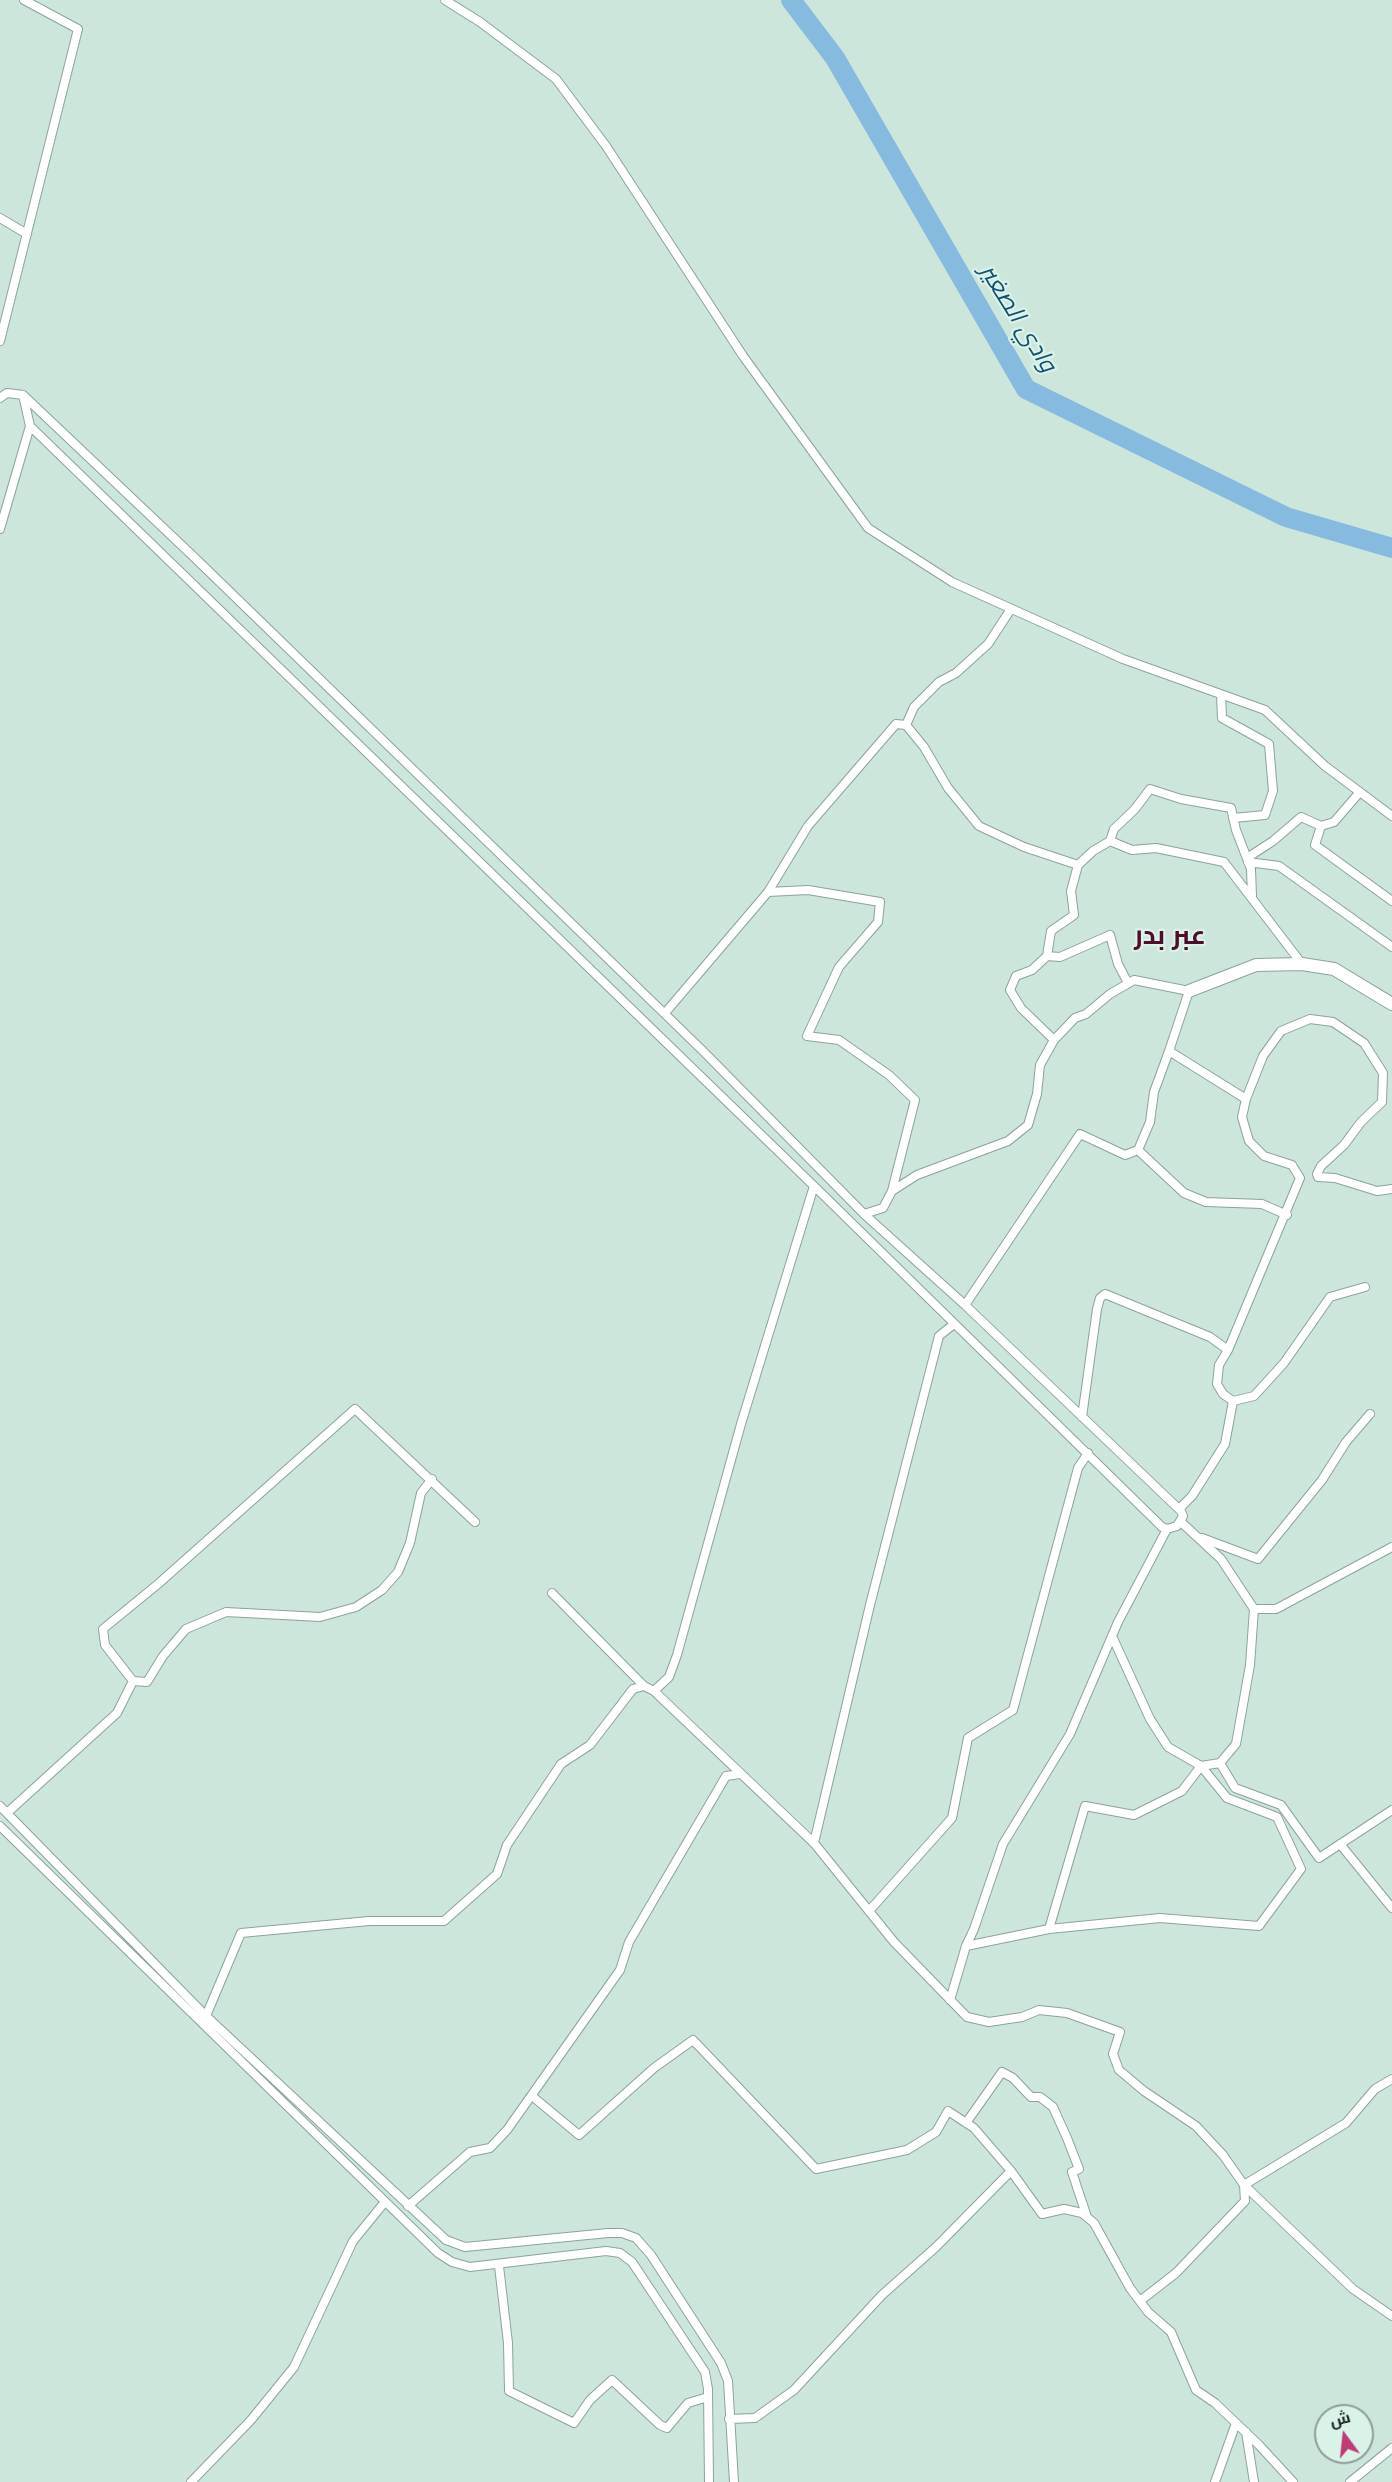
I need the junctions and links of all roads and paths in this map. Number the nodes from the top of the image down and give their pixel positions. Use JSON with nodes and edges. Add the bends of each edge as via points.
{"nodes":[{"id":1,"x":24,"y":0,"type":"edge"},
{"id":2,"x":445,"y":0,"type":"edge"},
{"id":3,"x":0,"y":218,"type":"edge"},
{"id":4,"x":27,"y":234,"type":"junction"},
{"id":5,"x":0,"y":341,"type":"edge"},
{"id":6,"x":0,"y":385,"type":"edge"},
{"id":7,"x":23,"y":395,"type":"junction"},
{"id":8,"x":4,"y":396,"type":"edge"},
{"id":9,"x":30,"y":426,"type":"junction"},
{"id":10,"x":0,"y":529,"type":"edge"},
{"id":11,"x":1011,"y":609,"type":"junction"},
{"id":12,"x":1221,"y":695,"type":"junction"},
{"id":13,"x":906,"y":725,"type":"junction"},
{"id":14,"x":1359,"y":794,"type":"junction"},
{"id":15,"x":1392,"y":816,"type":"edge"},
{"id":16,"x":1233,"y":818,"type":"junction"},
{"id":17,"x":1322,"y":826,"type":"junction"},
{"id":18,"x":1110,"y":841,"type":"junction"},
{"id":19,"x":1248,"y":860,"type":"junction"},
{"id":20,"x":1078,"y":865,"type":"junction"},
{"id":21,"x":768,"y":892,"type":"junction"},
{"id":22,"x":1252,"y":896,"type":"junction"},
{"id":23,"x":1392,"y":901,"type":"edge"},
{"id":24,"x":1392,"y":947,"type":"edge"},
{"id":25,"x":1047,"y":956,"type":"junction"},
{"id":26,"x":1302,"y":964,"type":"junction"},
{"id":27,"x":1128,"y":983,"type":"junction"},
{"id":28,"x":1189,"y":991,"type":"junction"},
{"id":29,"x":1392,"y":1004,"type":"edge"},
{"id":30,"x":664,"y":1013,"type":"junction"},
{"id":31,"x":1054,"y":1040,"type":"junction"},
{"id":32,"x":1169,"y":1051,"type":"junction"},
{"id":33,"x":1246,"y":1100,"type":"junction"},
{"id":34,"x":1138,"y":1150,"type":"junction"},
{"id":35,"x":814,"y":1186,"type":"junction"},
{"id":36,"x":1392,"y":1189,"type":"edge"},
{"id":37,"x":892,"y":1191,"type":"junction"},
{"id":38,"x":864,"y":1214,"type":"junction"},
{"id":39,"x":1287,"y":1215,"type":"junction"},
{"id":40,"x":1365,"y":1287,"type":"dead end"},
{"id":41,"x":965,"y":1305,"type":"junction"},
{"id":42,"x":954,"y":1324,"type":"junction"},
{"id":43,"x":1228,"y":1350,"type":"junction"},
{"id":44,"x":1233,"y":1401,"type":"junction"},
{"id":45,"x":1370,"y":1414,"type":"dead end"},
{"id":46,"x":1082,"y":1416,"type":"junction"},
{"id":47,"x":1088,"y":1453,"type":"junction"},
{"id":48,"x":432,"y":1479,"type":"junction"},
{"id":49,"x":1179,"y":1509,"type":"junction"},
{"id":50,"x":476,"y":1522,"type":"dead end"},
{"id":51,"x":1181,"y":1522,"type":"junction"},
{"id":52,"x":1167,"y":1529,"type":"junction"},
{"id":53,"x":1196,"y":1536,"type":"junction"},
{"id":54,"x":1392,"y":1547,"type":"edge"},
{"id":55,"x":552,"y":1593,"type":"dead end"},
{"id":56,"x":1254,"y":1609,"type":"junction"},
{"id":57,"x":1112,"y":1636,"type":"junction"},
{"id":58,"x":133,"y":1681,"type":"junction"},
{"id":59,"x":644,"y":1686,"type":"junction"},
{"id":60,"x":654,"y":1691,"type":"junction"},
{"id":61,"x":1220,"y":1763,"type":"junction"},
{"id":62,"x":1201,"y":1766,"type":"junction"},
{"id":63,"x":740,"y":1774,"type":"junction"},
{"id":64,"x":0,"y":1806,"type":"edge"},
{"id":65,"x":1392,"y":1810,"type":"edge"},
{"id":66,"x":7,"y":1812,"type":"junction"},
{"id":67,"x":0,"y":1826,"type":"edge"},
{"id":68,"x":814,"y":1843,"type":"junction"},
{"id":69,"x":1340,"y":1844,"type":"junction"},
{"id":70,"x":1392,"y":1908,"type":"edge"},
{"id":71,"x":869,"y":1911,"type":"junction"},
{"id":72,"x":1049,"y":1929,"type":"junction"},
{"id":73,"x":966,"y":1946,"type":"junction"},
{"id":74,"x":950,"y":2000,"type":"junction"},
{"id":75,"x":206,"y":2016,"type":"junction"},
{"id":76,"x":1392,"y":2079,"type":"edge"},
{"id":77,"x":532,"y":2096,"type":"junction"},
{"id":78,"x":966,"y":2123,"type":"junction"},
{"id":79,"x":1011,"y":2171,"type":"junction"},
{"id":80,"x":1244,"y":2185,"type":"junction"},
{"id":81,"x":384,"y":2203,"type":"junction"},
{"id":82,"x":408,"y":2206,"type":"junction"},
{"id":83,"x":1087,"y":2217,"type":"junction"},
{"id":84,"x":499,"y":2266,"type":"junction"},
{"id":85,"x":1140,"y":2301,"type":"junction"},
{"id":86,"x":1391,"y":2315,"type":"edge"},
{"id":87,"x":708,"y":2397,"type":"junction"},
{"id":88,"x":729,"y":2420,"type":"junction"},
{"id":89,"x":1236,"y":2423,"type":"junction"},
{"id":90,"x":1246,"y":2432,"type":"junction"},
{"id":91,"x":1392,"y":2448,"type":"edge"},
{"id":92,"x":191,"y":2482,"type":"edge"},
{"id":93,"x":709,"y":2482,"type":"edge"},
{"id":94,"x":734,"y":2482,"type":"edge"},
{"id":95,"x":1215,"y":2482,"type":"edge"},
{"id":96,"x":1254,"y":2482,"type":"edge"},
{"id":97,"x":1293,"y":2482,"type":"edge"},
{"id":98,"x":1350,"y":2482,"type":"edge"}],
"edges":[{"from":1,"to":4,"type":"street","via":[[78,29]]},
{"from":2,"to":11,"type":"street","via":[[556,79],[606,146],[743,356],[868,528],[952,582]]},
{"from":3,"to":4,"type":"street"},
{"from":4,"to":5,"type":"street"},
{"from":6,"to":8,"type":"street"},
{"from":7,"to":8,"type":"street"},
{"from":7,"to":9,"type":"street"},
{"from":7,"to":30,"type":"street"},
{"from":9,"to":10,"type":"street"},
{"from":9,"to":35,"type":"street"},
{"from":11,"to":12,"type":"street","via":[[1131,662]]},
{"from":11,"to":13,"type":"street","via":[[988,644],[939,682],[914,707]]},
{"from":12,"to":14,"type":"street","via":[[1265,710]]},
{"from":12,"to":16,"type":"street","via":[[1222,718],[1269,744],[1273,790],[1265,815]]},
{"from":13,"to":20,"type":"street","via":[[979,826],[1024,847]]},
{"from":13,"to":21,"type":"street","via":[[896,724],[808,826]]},
{"from":14,"to":15,"type":"street"},
{"from":14,"to":17,"type":"street","via":[[1334,822]]},
{"from":16,"to":18,"type":"street","via":[[1231,808],[1150,789],[1114,830]]},
{"from":16,"to":19,"type":"street"},
{"from":17,"to":19,"type":"street","via":[[1302,817]]},
{"from":17,"to":23,"type":"street","via":[[1315,845]]},
{"from":18,"to":20,"type":"street"},
{"from":18,"to":22,"type":"street","via":[[1132,850],[1156,848],[1224,862]]},
{"from":19,"to":22,"type":"street"},
{"from":19,"to":24,"type":"street","via":[[1279,866]]},
{"from":20,"to":25,"type":"street","via":[[1071,891],[1074,915],[1051,931]]},
{"from":21,"to":30,"type":"street"},
{"from":21,"to":37,"type":"street","via":[[808,890],[880,902],[878,922],[839,967],[807,1036],[839,1040],[915,1100]]},
{"from":22,"to":26,"type":"street"},
{"from":25,"to":27,"type":"street","via":[[1060,957],[1110,935]]},
{"from":25,"to":31,"type":"street","via":[[1032,970],[1016,976],[1010,990]]},
{"from":26,"to":28,"type":"street","via":[[1256,965]]},
{"from":26,"to":29,"type":"street","via":[[1334,969]]},
{"from":27,"to":28,"type":"street","via":[[1134,980]]},
{"from":27,"to":31,"type":"street","via":[[1075,1018]]},
{"from":28,"to":32,"type":"street"},
{"from":30,"to":38,"type":"street"},
{"from":31,"to":37,"type":"street","via":[[1040,1065],[1028,1125],[1008,1141],[917,1175]]},
{"from":32,"to":33,"type":"street"},
{"from":32,"to":34,"type":"street","via":[[1154,1092],[1150,1122]]},
{"from":33,"to":36,"type":"street","via":[[1263,1056],[1281,1031],[1310,1018],[1333,1022],[1364,1043],[1383,1073],[1384,1090],[1382,1102],[1321,1166],[1318,1177],[1377,1191]]},
{"from":33,"to":39,"type":"street","via":[[1242,1117],[1249,1141],[1264,1156],[1292,1165],[1300,1178]]},
{"from":34,"to":39,"type":"street","via":[[1184,1193],[1206,1202],[1262,1204]]},
{"from":34,"to":41,"type":"street","via":[[1125,1155],[1080,1134]]},
{"from":35,"to":42,"type":"street"},
{"from":35,"to":60,"type":"street","via":[[741,1425],[677,1655],[669,1677]]},
{"from":37,"to":38,"type":"street","via":[[883,1208]]},
{"from":38,"to":41,"type":"street"},
{"from":39,"to":43,"type":"street","via":[[1264,1260]]},
{"from":40,"to":44,"type":"street","via":[[1330,1297],[1284,1363],[1254,1396]]},
{"from":41,"to":46,"type":"street"},
{"from":42,"to":47,"type":"street"},
{"from":42,"to":68,"type":"street","via":[[939,1336]]},
{"from":43,"to":44,"type":"street","via":[[1219,1365],[1217,1384]]},
{"from":43,"to":46,"type":"street","via":[[1210,1337],[1105,1294],[1097,1309]]},
{"from":44,"to":49,"type":"street","via":[[1225,1444],[1192,1496]]},
{"from":45,"to":53,"type":"street","via":[[1258,1559]]},
{"from":46,"to":49,"type":"street"},
{"from":47,"to":52,"type":"street"},
{"from":47,"to":71,"type":"street","via":[[1078,1468],[1013,1710],[968,1738],[952,1818]]},
{"from":48,"to":50,"type":"street"},
{"from":48,"to":58,"type":"street","via":[[422,1493],[410,1543],[398,1572],[382,1590],[356,1607],[320,1617],[226,1612],[186,1629],[147,1683]]},
{"from":48,"to":58,"type":"street","via":[[355,1408],[103,1629],[105,1645]]},
{"from":49,"to":51,"type":"street"},
{"from":51,"to":52,"type":"street"},
{"from":51,"to":53,"type":"street"},
{"from":52,"to":57,"type":"street"},
{"from":53,"to":56,"type":"street","via":[[1221,1559]]},
{"from":54,"to":56,"type":"street","via":[[1276,1609]]},
{"from":55,"to":59,"type":"street"},
{"from":56,"to":61,"type":"street","via":[[1250,1665],[1236,1744]]},
{"from":57,"to":62,"type":"street","via":[[1150,1719],[1168,1747]]},
{"from":57,"to":73,"type":"street","via":[[1070,1734],[1003,1844]]},
{"from":58,"to":66,"type":"street","via":[[117,1713]]},
{"from":59,"to":60,"type":"street"},
{"from":59,"to":75,"type":"street","via":[[633,1689],[590,1745],[561,1764],[507,1845],[497,1874],[444,1921],[369,1921],[241,1933]]},
{"from":60,"to":63,"type":"street"},
{"from":61,"to":62,"type":"street"},
{"from":61,"to":69,"type":"street","via":[[1235,1788],[1281,1804],[1319,1858]]},
{"from":62,"to":72,"type":"street","via":[[1182,1791],[1134,1815],[1085,1806]]},
{"from":62,"to":72,"type":"street","via":[[1227,1798],[1277,1817],[1301,1869],[1259,1926],[1160,1918]]},
{"from":63,"to":68,"type":"street"},
{"from":63,"to":77,"type":"street","via":[[726,1776],[629,1942],[620,1970]]},
{"from":64,"to":66,"type":"street"},
{"from":65,"to":69,"type":"street"},
{"from":66,"to":75,"type":"street"},
{"from":67,"to":81,"type":"street"},
{"from":68,"to":71,"type":"street"},
{"from":69,"to":70,"type":"street"},
{"from":71,"to":74,"type":"street"},
{"from":72,"to":73,"type":"street"},
{"from":73,"to":74,"type":"street"},
{"from":74,"to":80,"type":"street","via":[[967,2017],[989,2022],[1039,2010],[1067,2013],[1120,2032],[1113,2054],[1119,2070],[1208,2137]]},
{"from":75,"to":82,"type":"street"},
{"from":76,"to":80,"type":"street","via":[[1375,2089],[1346,2123]]},
{"from":77,"to":78,"type":"street","via":[[579,2135],[654,2068],[693,2040],[816,2169],[907,2150],[936,2132],[948,2111]]},
{"from":77,"to":82,"type":"street","via":[[490,2148],[470,2152]]},
{"from":78,"to":79,"type":"street"},
{"from":78,"to":83,"type":"street","via":[[1002,2072],[1031,2097],[1040,2097],[1053,2107],[1079,2169],[1072,2172]]},
{"from":79,"to":83,"type":"street","via":[[1042,2214],[1064,2209]]},
{"from":79,"to":88,"type":"street","via":[[882,2295],[794,2390],[755,2418]]},
{"from":80,"to":85,"type":"street","via":[[1245,2201],[1176,2273]]},
{"from":80,"to":86,"type":"street","via":[[1353,2289]]},
{"from":81,"to":84,"type":"street","via":[[452,2262],[470,2267]]},
{"from":81,"to":92,"type":"street","via":[[353,2241],[294,2367],[251,2420]]},
{"from":82,"to":88,"type":"street","via":[[446,2240],[465,2247],[608,2234],[636,2238],[721,2363],[728,2380]]},
{"from":83,"to":85,"type":"street"},
{"from":84,"to":87,"type":"street","via":[[620,2253],[632,2262],[705,2372]]},
{"from":84,"to":87,"type":"street","via":[[509,2391],[574,2423],[590,2400],[612,2380],[667,2428],[688,2403]]},
{"from":85,"to":89,"type":"street","via":[[1171,2332],[1196,2391]]},
{"from":87,"to":93,"type":"street"},
{"from":88,"to":94,"type":"street"},
{"from":89,"to":90,"type":"street"},
{"from":89,"to":95,"type":"street"},
{"from":90,"to":96,"type":"street"},
{"from":90,"to":97,"type":"street"},
{"from":91,"to":98,"type":"street"}]}
